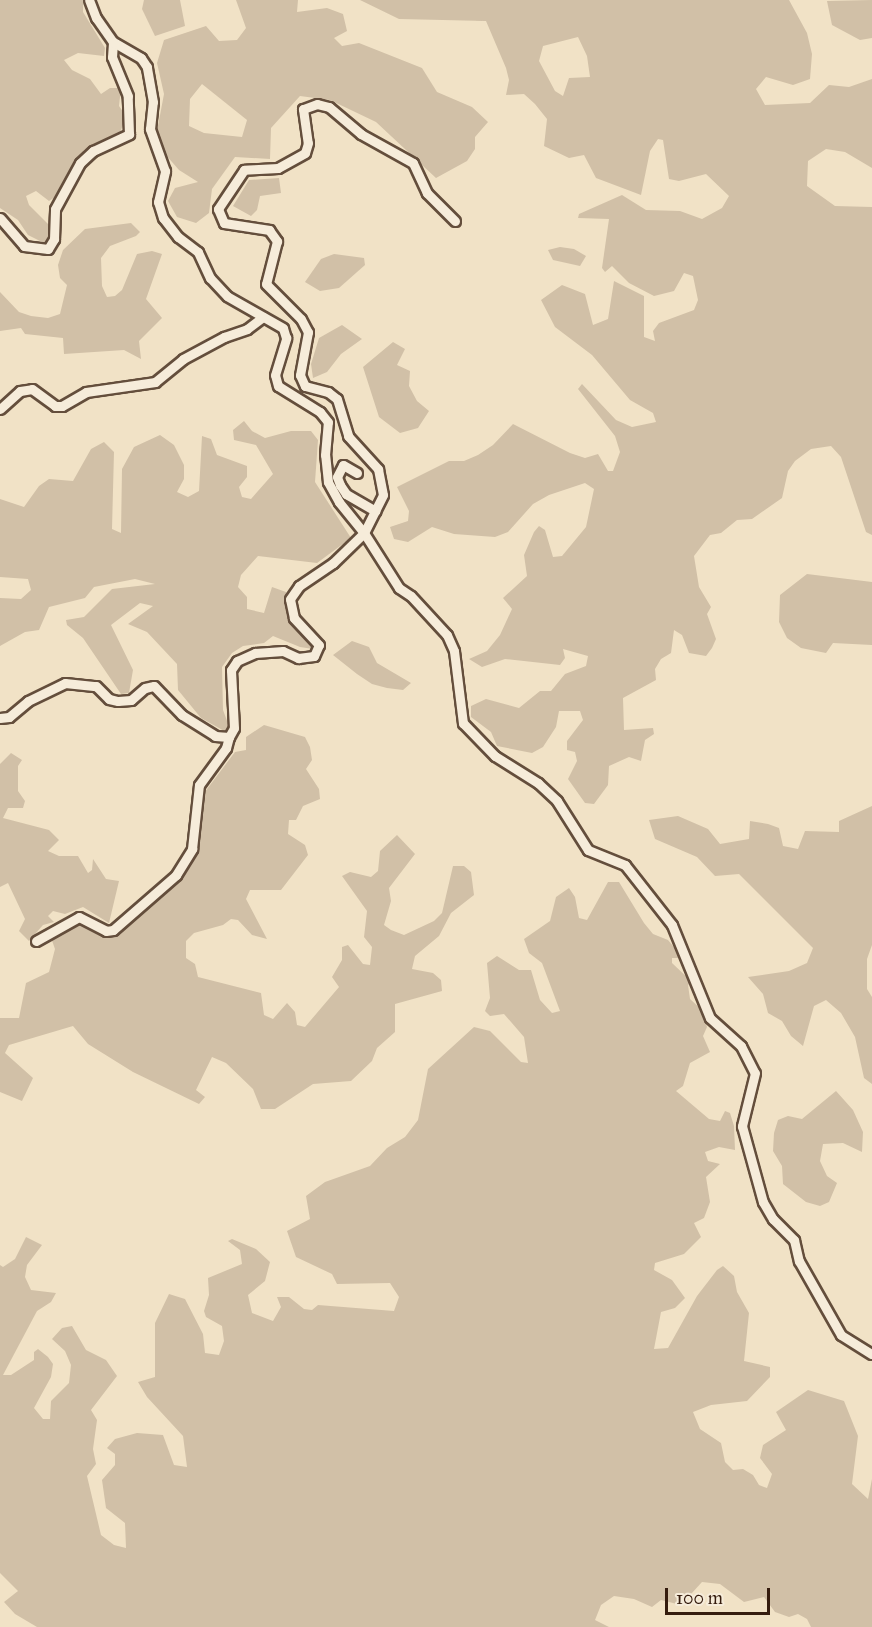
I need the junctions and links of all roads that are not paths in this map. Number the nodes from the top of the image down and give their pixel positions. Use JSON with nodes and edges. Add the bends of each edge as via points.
{"nodes":[{"id":1,"x":89,"y":0,"type":"edge"},
{"id":2,"x":113,"y":42,"type":"junction"},
{"id":3,"x":0,"y":218,"type":"edge"},
{"id":4,"x":455,"y":221,"type":"dead end"},
{"id":5,"x":263,"y":317,"type":"junction"},
{"id":6,"x":0,"y":409,"type":"edge"},
{"id":7,"x":357,"y":473,"type":"dead end"},
{"id":8,"x":375,"y":511,"type":"junction"},
{"id":9,"x":364,"y":533,"type":"junction"},
{"id":10,"x":0,"y":718,"type":"edge"},
{"id":11,"x":229,"y":737,"type":"junction"},
{"id":12,"x":36,"y":941,"type":"dead end"},
{"id":13,"x":872,"y":1354,"type":"edge"}],
"edges":[{"from":1,"to":2,"type":"street"},
{"from":2,"to":3,"type":"street","via":[[112,57],[128,96],[129,134],[93,151],[80,163],[55,210],[54,239],[48,249],[24,246]]},
{"from":2,"to":5,"type":"street","via":[[141,58],[147,66],[153,102],[150,129],[165,171],[158,202],[163,218],[178,237],[198,252],[210,278],[227,296]]},
{"from":4,"to":8,"type":"street","via":[[427,193],[413,163],[361,134],[329,106],[317,104],[303,109],[308,143],[305,153],[278,168],[244,170],[218,209],[224,224],[269,230],[277,242],[266,284],[301,319],[308,332],[300,364],[304,386],[328,392],[337,399],[348,436],[378,469],[383,495]]},
{"from":5,"to":6,"type":"street","via":[[248,329],[183,359],[155,382],[86,392],[62,406],[55,406],[32,389],[20,391]]},
{"from":5,"to":9,"type":"street","via":[[274,319],[286,338],[275,375],[278,386],[320,412],[328,422],[328,482]]},
{"from":7,"to":8,"type":"street","via":[[343,465],[337,477],[340,485],[346,494]]},
{"from":8,"to":9,"type":"street"},
{"from":9,"to":11,"type":"street","via":[[333,563],[299,586],[290,599],[294,618],[319,645],[314,656],[298,658],[283,651],[255,653],[237,661],[231,670],[234,728]]},
{"from":9,"to":13,"type":"street","via":[[399,588],[447,636],[454,651],[463,723],[495,756],[538,783],[557,801],[588,850],[625,865],[672,925],[710,1018],[741,1046],[755,1073],[742,1126],[763,1202],[795,1240],[799,1261],[842,1335]]},
{"from":10,"to":11,"type":"street","via":[[9,717],[28,701],[65,683],[96,686],[118,701],[131,700],[154,686],[182,715],[215,736]]},
{"from":11,"to":12,"type":"street","via":[[226,748],[199,785],[192,849],[176,875],[113,930],[106,931],[80,917]]}]}
